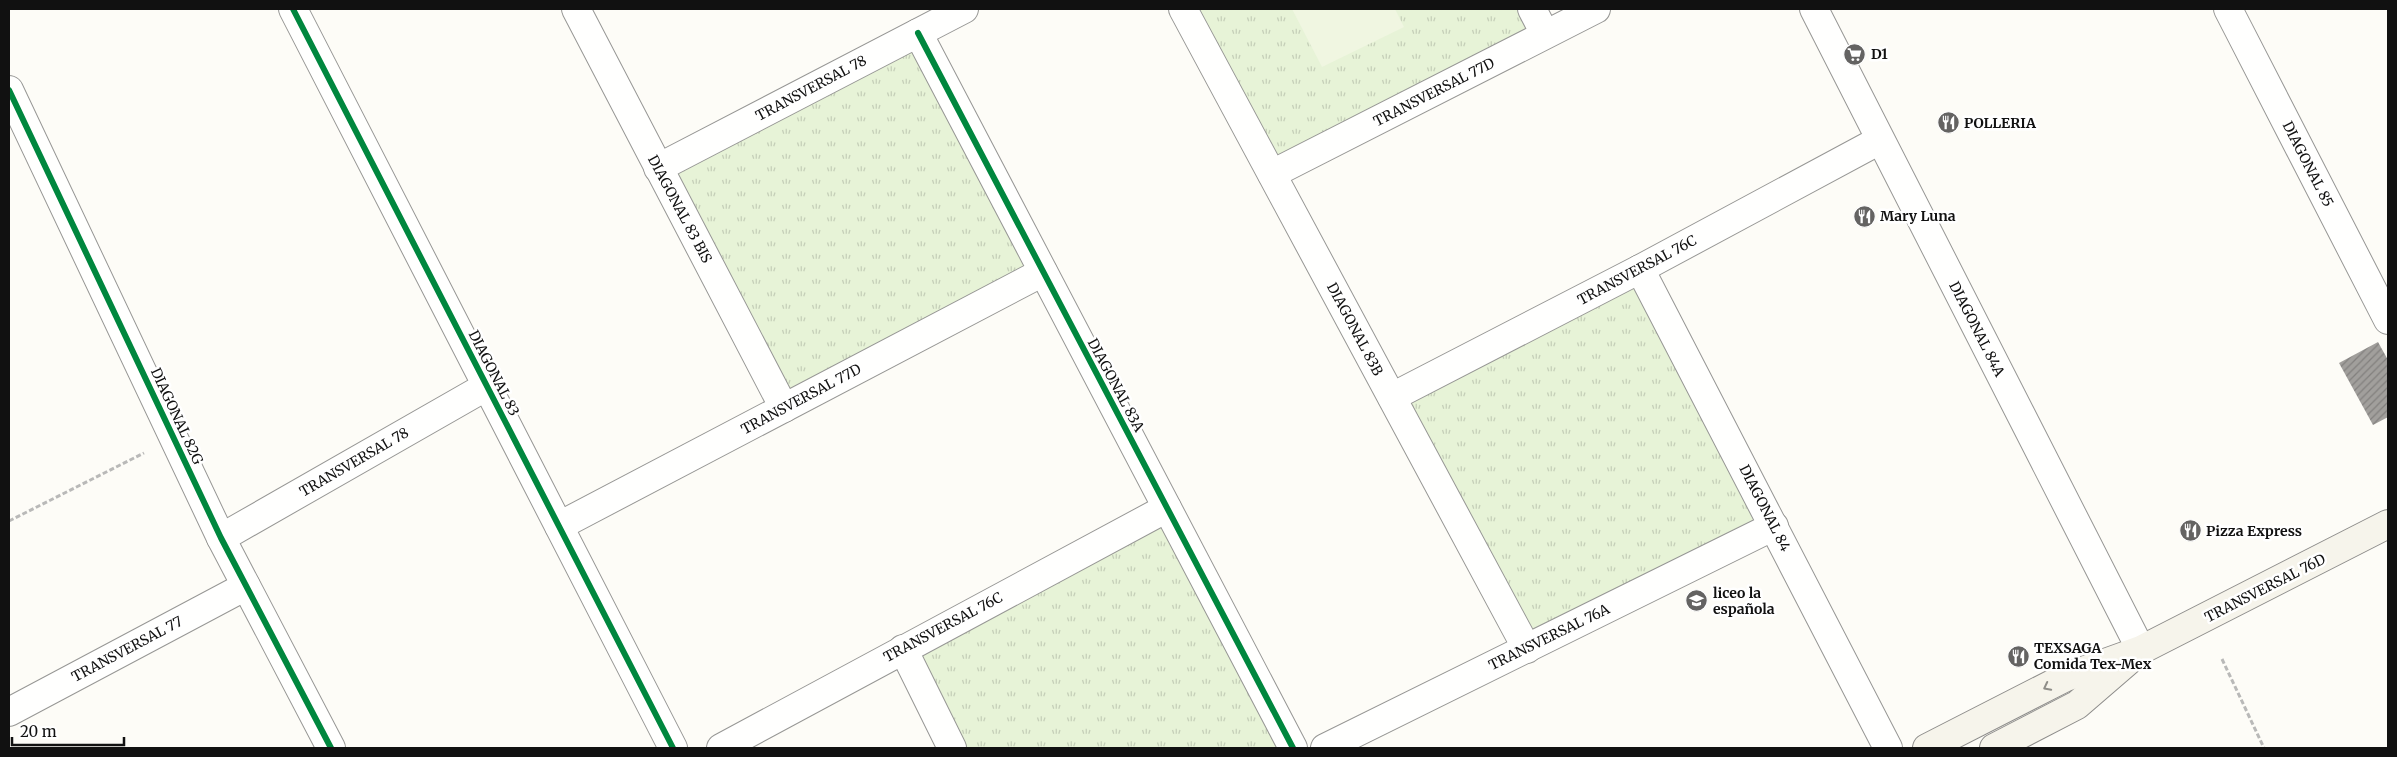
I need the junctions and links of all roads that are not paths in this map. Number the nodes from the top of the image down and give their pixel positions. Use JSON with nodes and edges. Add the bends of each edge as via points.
{"nodes":[{"id":1,"x":293,"y":9,"type":"edge"},
{"id":2,"x":576,"y":9,"type":"edge"},
{"id":3,"x":964,"y":9,"type":"edge"},
{"id":4,"x":1183,"y":9,"type":"edge"},
{"id":5,"x":1532,"y":9,"type":"edge"},
{"id":6,"x":1596,"y":9,"type":"edge"},
{"id":7,"x":1814,"y":9,"type":"edge"},
{"id":8,"x":2228,"y":9,"type":"edge"},
{"id":9,"x":918,"y":33,"type":"junction"},
{"id":10,"x":1545,"y":34,"type":"junction"},
{"id":11,"x":9,"y":90,"type":"edge"},
{"id":12,"x":1880,"y":140,"type":"junction"},
{"id":13,"x":658,"y":168,"type":"junction"},
{"id":14,"x":1272,"y":174,"type":"junction"},
{"id":15,"x":1640,"y":269,"type":"junction"},
{"id":16,"x":1043,"y":272,"type":"junction"},
{"id":17,"x":2388,"y":320,"type":"edge"},
{"id":18,"x":487,"y":386,"type":"junction"},
{"id":19,"x":1392,"y":397,"type":"junction"},
{"id":20,"x":784,"y":408,"type":"junction"},
{"id":21,"x":1167,"y":508,"type":"junction"},
{"id":22,"x":2388,"y":524,"type":"edge"},
{"id":23,"x":559,"y":526,"type":"junction"},
{"id":24,"x":1774,"y":526,"type":"junction"},
{"id":25,"x":221,"y":538,"type":"junction"},
{"id":26,"x":246,"y":586,"type":"junction"},
{"id":27,"x":1527,"y":648,"type":"junction"},
{"id":28,"x":903,"y":649,"type":"junction"},
{"id":29,"x":2141,"y":650,"type":"junction"},
{"id":30,"x":9,"y":712,"type":"edge"},
{"id":31,"x":331,"y":748,"type":"edge"},
{"id":32,"x":673,"y":748,"type":"edge"},
{"id":33,"x":721,"y":748,"type":"edge"},
{"id":34,"x":952,"y":748,"type":"edge"},
{"id":35,"x":1292,"y":748,"type":"edge"},
{"id":36,"x":1325,"y":748,"type":"edge"},
{"id":37,"x":1888,"y":748,"type":"edge"},
{"id":38,"x":1927,"y":748,"type":"edge"},
{"id":39,"x":1994,"y":748,"type":"edge"}],
"edges":[{"from":1,"to":18,"type":"street","name":"DIAGONAL 83"},
{"from":2,"to":13,"type":"street","name":"DIAGONAL 83 BIS"},
{"from":3,"to":9,"type":"street","name":"TRANSVERSAL 78"},
{"from":4,"to":14,"type":"street","name":"DIAGONAL 83B"},
{"from":5,"to":10,"type":"street"},
{"from":6,"to":10,"type":"street","name":"TRANSVERSAL 77D"},
{"from":7,"to":12,"type":"street","name":"DIAGONAL 84A"},
{"from":8,"to":17,"type":"street","name":"DIAGONAL 85"},
{"from":9,"to":13,"type":"street","name":"TRANSVERSAL 78"},
{"from":9,"to":16,"type":"street","name":"DIAGONAL 83A"},
{"from":10,"to":14,"type":"street","name":"TRANSVERSAL 77D"},
{"from":11,"to":25,"type":"street","name":"DIAGONAL 82G"},
{"from":12,"to":15,"type":"street","name":"TRANSVERSAL 76C"},
{"from":12,"to":29,"type":"street","name":"DIAGONAL 84A"},
{"from":13,"to":20,"type":"street","name":"DIAGONAL 83 BIS"},
{"from":14,"to":19,"type":"street","name":"DIAGONAL 83B"},
{"from":15,"to":19,"type":"street","name":"TRANSVERSAL 76C"},
{"from":15,"to":24,"type":"street","name":"DIAGONAL 84"},
{"from":16,"to":20,"type":"street","name":"TRANSVERSAL 77D"},
{"from":16,"to":21,"type":"street","name":"DIAGONAL 83A"},
{"from":18,"to":23,"type":"street","name":"DIAGONAL 83"},
{"from":18,"to":25,"type":"street","name":"TRANSVERSAL 78"},
{"from":19,"to":27,"type":"street","name":"DIAGONAL 83B"},
{"from":20,"to":23,"type":"street","name":"TRANSVERSAL 77D"},
{"from":21,"to":28,"type":"street","name":"TRANSVERSAL 76C"},
{"from":21,"to":35,"type":"street","name":"DIAGONAL 83A"},
{"from":22,"to":29,"type":"main road","name":"TRANSVERSAL 76D"},
{"from":23,"to":32,"type":"street","name":"DIAGONAL 83"},
{"from":24,"to":27,"type":"street","name":"TRANSVERSAL 76A"},
{"from":24,"to":37,"type":"street","name":"DIAGONAL 84"},
{"from":25,"to":26,"type":"street","name":"DIAGONAL 82G"},
{"from":26,"to":30,"type":"street","name":"TRANSVERSAL 77"},
{"from":26,"to":31,"type":"street","name":"DIAGONAL 82G"},
{"from":27,"to":36,"type":"street","name":"TRANSVERSAL 76A"},
{"from":28,"to":33,"type":"street","name":"TRANSVERSAL 76C"},
{"from":28,"to":34,"type":"street"},
{"from":29,"to":38,"type":"main road","name":"TRANSVERSAL 76D","one_way":true,"via":[[2066,677]]},
{"from":29,"to":39,"type":"main road","name":"TRANSVERSAL 76D","via":[[2077,706]]}]}
